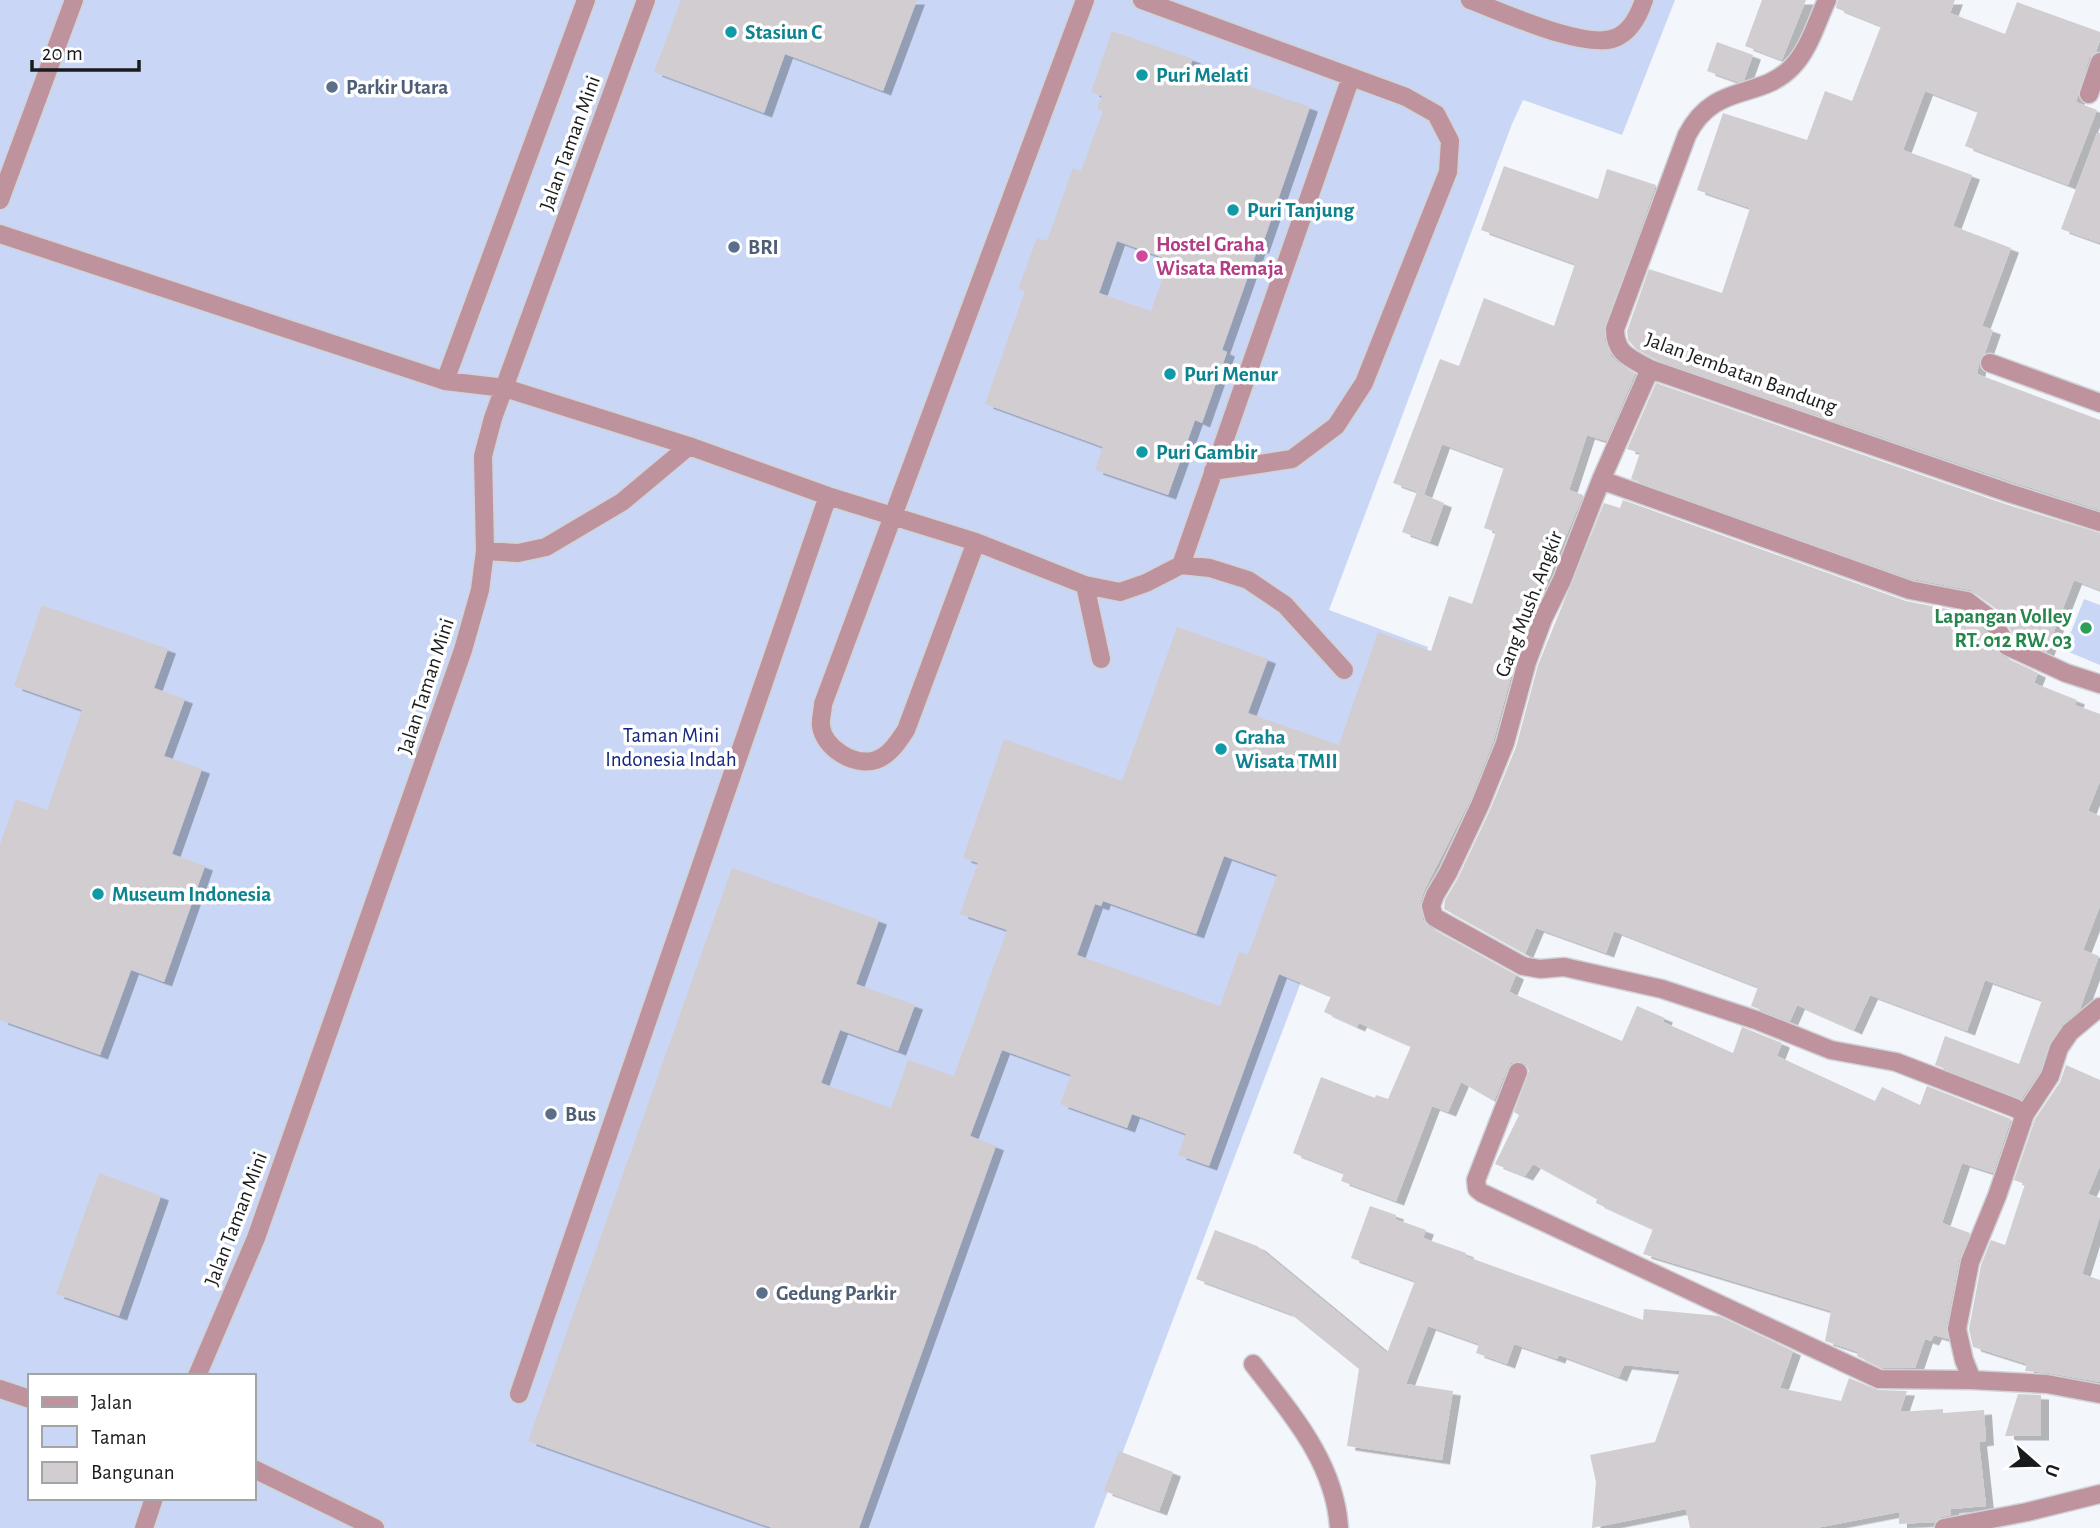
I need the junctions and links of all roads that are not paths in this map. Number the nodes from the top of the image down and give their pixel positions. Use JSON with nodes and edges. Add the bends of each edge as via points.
{"nodes":[{"id":1,"x":74,"y":0,"type":"edge"},
{"id":2,"x":586,"y":0,"type":"edge"},
{"id":3,"x":646,"y":0,"type":"edge"},
{"id":4,"x":1085,"y":0,"type":"edge"},
{"id":5,"x":1142,"y":0,"type":"edge"},
{"id":6,"x":1470,"y":0,"type":"edge"},
{"id":7,"x":1644,"y":0,"type":"edge"},
{"id":8,"x":1827,"y":0,"type":"edge"},
{"id":9,"x":2100,"y":62,"type":"edge"},
{"id":10,"x":1351,"y":77,"type":"junction"},
{"id":11,"x":2089,"y":94,"type":"dead end"},
{"id":12,"x":0,"y":200,"type":"edge"},
{"id":13,"x":0,"y":234,"type":"edge"},
{"id":14,"x":1990,"y":363,"type":"dead end"},
{"id":15,"x":1650,"y":369,"type":"junction"},
{"id":16,"x":445,"y":381,"type":"junction"},
{"id":17,"x":505,"y":388,"type":"junction"},
{"id":18,"x":2100,"y":403,"type":"edge"},
{"id":19,"x":689,"y":446,"type":"junction"},
{"id":20,"x":1213,"y":471,"type":"junction"},
{"id":21,"x":1601,"y":480,"type":"junction"},
{"id":22,"x":828,"y":496,"type":"junction"},
{"id":23,"x":892,"y":516,"type":"junction"},
{"id":24,"x":2100,"y":522,"type":"edge"},
{"id":25,"x":976,"y":542,"type":"junction"},
{"id":26,"x":485,"y":551,"type":"junction"},
{"id":27,"x":1181,"y":565,"type":"junction"},
{"id":28,"x":1085,"y":585,"type":"junction"},
{"id":29,"x":1101,"y":659,"type":"dead end"},
{"id":30,"x":1344,"y":670,"type":"dead end"},
{"id":31,"x":2100,"y":684,"type":"edge"},
{"id":32,"x":2100,"y":1007,"type":"edge"},
{"id":33,"x":1518,"y":1072,"type":"dead end"},
{"id":34,"x":2025,"y":1114,"type":"junction"},
{"id":35,"x":1253,"y":1364,"type":"dead end"},
{"id":36,"x":198,"y":1374,"type":"edge"},
{"id":37,"x":1972,"y":1380,"type":"junction"},
{"id":38,"x":0,"y":1389,"type":"edge"},
{"id":39,"x":519,"y":1394,"type":"dead end"},
{"id":40,"x":2100,"y":1394,"type":"edge"},
{"id":41,"x":28,"y":1398,"type":"edge"},
{"id":42,"x":256,"y":1470,"type":"edge"},
{"id":43,"x":2100,"y":1494,"type":"edge"},
{"id":44,"x":153,"y":1500,"type":"edge"},
{"id":45,"x":2029,"y":1520,"type":"edge"},
{"id":46,"x":144,"y":1528,"type":"edge"},
{"id":47,"x":375,"y":1528,"type":"edge"},
{"id":48,"x":1339,"y":1528,"type":"edge"},
{"id":49,"x":1944,"y":1528,"type":"edge"}],
"edges":[{"from":1,"to":12,"type":"street"},
{"from":2,"to":16,"type":"street"},
{"from":3,"to":17,"type":"street","name":"Jalan Taman Mini"},
{"from":4,"to":23,"type":"street"},
{"from":5,"to":10,"type":"street"},
{"from":6,"to":7,"type":"street","via":[[1577,39],[1598,41],[1616,38],[1631,27]]},
{"from":8,"to":15,"type":"street","name":"Jalan Jembatan Bandung","via":[[1793,66],[1779,78],[1709,106],[1687,135],[1615,330],[1615,342],[1622,352]]},
{"from":9,"to":11,"type":"street"},
{"from":10,"to":20,"type":"street"},
{"from":10,"to":20,"type":"street","via":[[1406,97],[1436,114],[1450,141],[1448,172],[1364,383],[1336,426],[1292,459]]},
{"from":13,"to":16,"type":"street"},
{"from":14,"to":18,"type":"street"},
{"from":15,"to":21,"type":"street","name":"Gang Mush. Angkir"},
{"from":15,"to":24,"type":"street","name":"Jalan Jembatan Bandung"},
{"from":16,"to":17,"type":"street"},
{"from":17,"to":19,"type":"street"},
{"from":17,"to":26,"type":"street","name":"Jalan Taman Mini","via":[[483,456]]},
{"from":19,"to":22,"type":"street"},
{"from":19,"to":26,"type":"street","via":[[622,502],[546,547],[518,553]]},
{"from":20,"to":27,"type":"street"},
{"from":21,"to":31,"type":"street","via":[[1910,590],[1967,601],[1992,620],[2007,646]]},
{"from":21,"to":34,"type":"street","name":"Gang Mush. Angkir","via":[[1543,619],[1505,743],[1480,806],[1435,895],[1434,917],[1523,966],[1564,967],[1661,989],[1831,1050],[1896,1062]]},
{"from":22,"to":23,"type":"street"},
{"from":22,"to":39,"type":"street"},
{"from":23,"to":25,"type":"street"},
{"from":23,"to":25,"type":"street","via":[[823,704],[821,727],[831,747],[853,759],[874,761],[893,750],[906,730]]},
{"from":25,"to":28,"type":"street"},
{"from":26,"to":36,"type":"street","name":"Jalan Taman Mini","via":[[480,590],[463,650],[387,869],[256,1238]]},
{"from":27,"to":28,"type":"street","via":[[1120,592]]},
{"from":27,"to":30,"type":"street","via":[[1248,580],[1285,605]]},
{"from":28,"to":29,"type":"street"},
{"from":32,"to":34,"type":"street","via":[[2070,1032],[2050,1076]]},
{"from":33,"to":37,"type":"street","via":[[1476,1180],[1482,1193],[1879,1379]]},
{"from":34,"to":37,"type":"street","via":[[1970,1262],[1957,1329]]},
{"from":35,"to":48,"type":"street","via":[[1320,1458],[1335,1499]]},
{"from":37,"to":40,"type":"street","via":[[2047,1384]]},
{"from":38,"to":41,"type":"street"},
{"from":42,"to":47,"type":"street"},
{"from":43,"to":45,"type":"street"},
{"from":44,"to":46,"type":"street"},
{"from":45,"to":49,"type":"street"}]}
